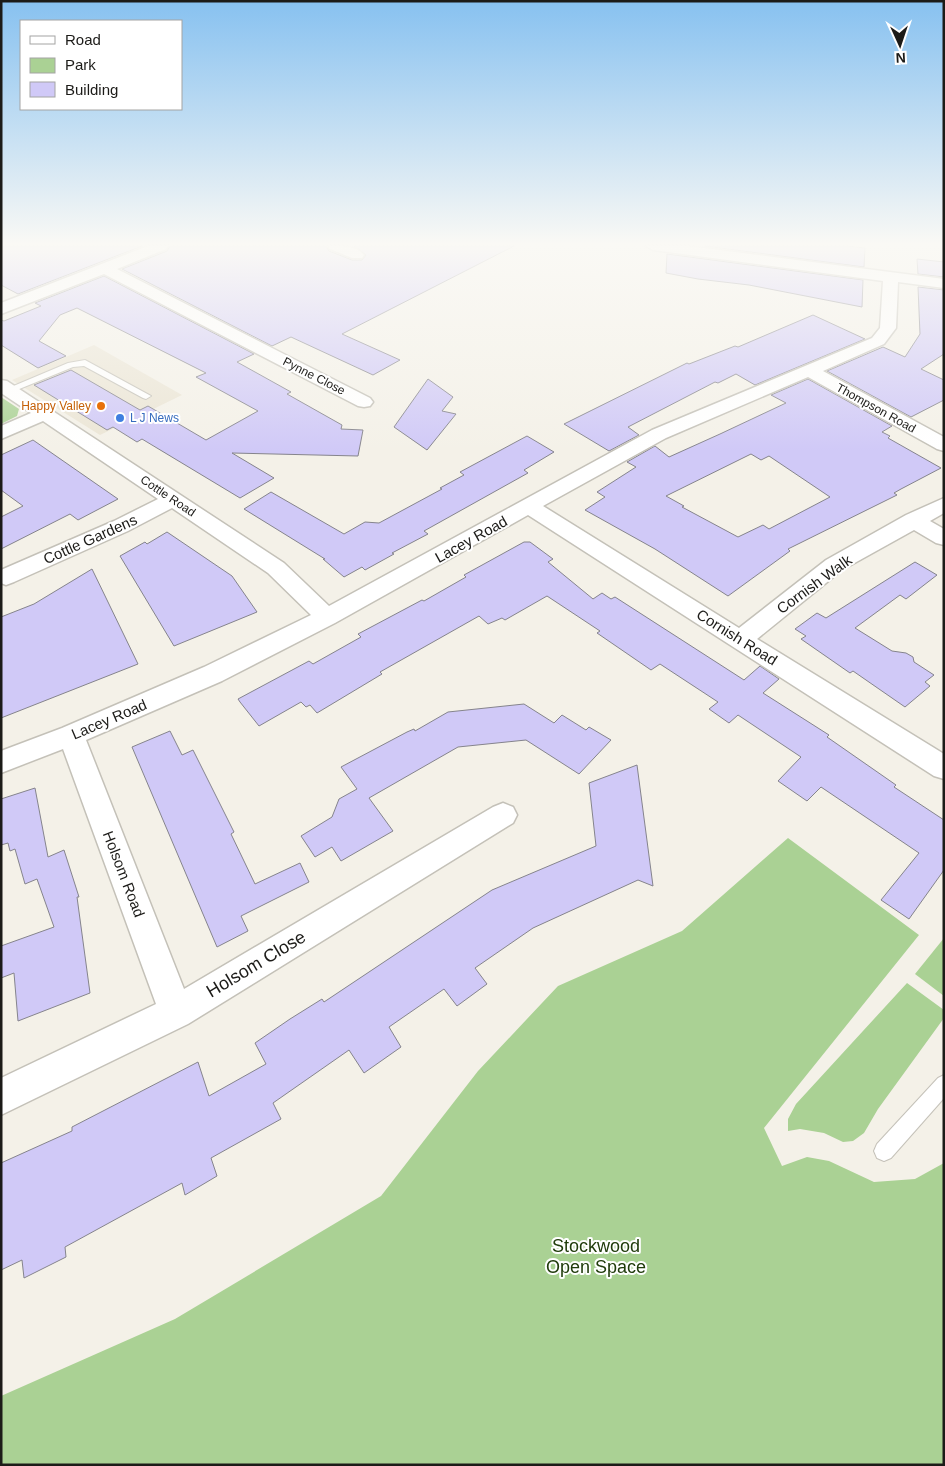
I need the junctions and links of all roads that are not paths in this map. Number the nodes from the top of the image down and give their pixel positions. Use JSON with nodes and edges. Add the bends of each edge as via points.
{"nodes":[{"id":1,"x":194,"y":314,"type":"edge"},
{"id":2,"x":889,"y":314,"type":"edge"},
{"id":3,"x":809,"y":370,"type":"junction"},
{"id":4,"x":5,"y":388,"type":"edge"},
{"id":5,"x":146,"y":396,"type":"dead end"},
{"id":6,"x":364,"y":402,"type":"dead end"},
{"id":7,"x":44,"y":414,"type":"junction"},
{"id":8,"x":1,"y":433,"type":"edge"},
{"id":9,"x":944,"y":445,"type":"edge"},
{"id":10,"x":174,"y":499,"type":"junction"},
{"id":11,"x":944,"y":504,"type":"edge"},
{"id":12,"x":530,"y":507,"type":"junction"},
{"id":13,"x":913,"y":520,"type":"junction"},
{"id":14,"x":944,"y":538,"type":"edge"},
{"id":15,"x":6,"y":577,"type":"dead end"},
{"id":16,"x":327,"y":617,"type":"junction"},
{"id":17,"x":741,"y":639,"type":"junction"},
{"id":18,"x":71,"y":736,"type":"junction"},
{"id":19,"x":1,"y":762,"type":"edge"},
{"id":20,"x":944,"y":768,"type":"edge"},
{"id":21,"x":503,"y":815,"type":"dead end"},
{"id":22,"x":176,"y":1012,"type":"junction"},
{"id":23,"x":944,"y":1084,"type":"edge"},
{"id":24,"x":1,"y":1097,"type":"edge"},
{"id":25,"x":884,"y":1151,"type":"dead end"}],
"edges":[{"from":1,"to":6,"type":"street","name":"Pynne Close"},
{"from":2,"to":3,"type":"street","name":"Lacey Road","via":[[888,328],[878,341]]},
{"from":3,"to":9,"type":"street","name":"Thompson Road"},
{"from":3,"to":12,"type":"street","name":"Lacey Road","via":[[659,434]]},
{"from":4,"to":5,"type":"lane","via":[[85,363]]},
{"from":4,"to":7,"type":"street","name":"Cottle Road"},
{"from":7,"to":8,"type":"street"},
{"from":7,"to":10,"type":"street","name":"Cottle Road"},
{"from":10,"to":15,"type":"street","name":"Cottle Gardens"},
{"from":10,"to":16,"type":"street","name":"Cottle Road","via":[[276,568]]},
{"from":11,"to":13,"type":"street","name":"Cornish Walk"},
{"from":12,"to":16,"type":"street","name":"Lacey Road"},
{"from":12,"to":17,"type":"street","name":"Cornish Road"},
{"from":13,"to":14,"type":"street"},
{"from":13,"to":17,"type":"street","name":"Cornish Walk","via":[[834,565]]},
{"from":16,"to":18,"type":"street","name":"Lacey Road","via":[[213,674]]},
{"from":17,"to":20,"type":"street","name":"Cornish Road"},
{"from":18,"to":19,"type":"street","name":"Lacey Road"},
{"from":18,"to":22,"type":"street","name":"Holsom Road"},
{"from":21,"to":22,"type":"street","name":"Holsom Close"},
{"from":22,"to":24,"type":"street","name":"Holsom Close"},
{"from":23,"to":25,"type":"lane"}]}
